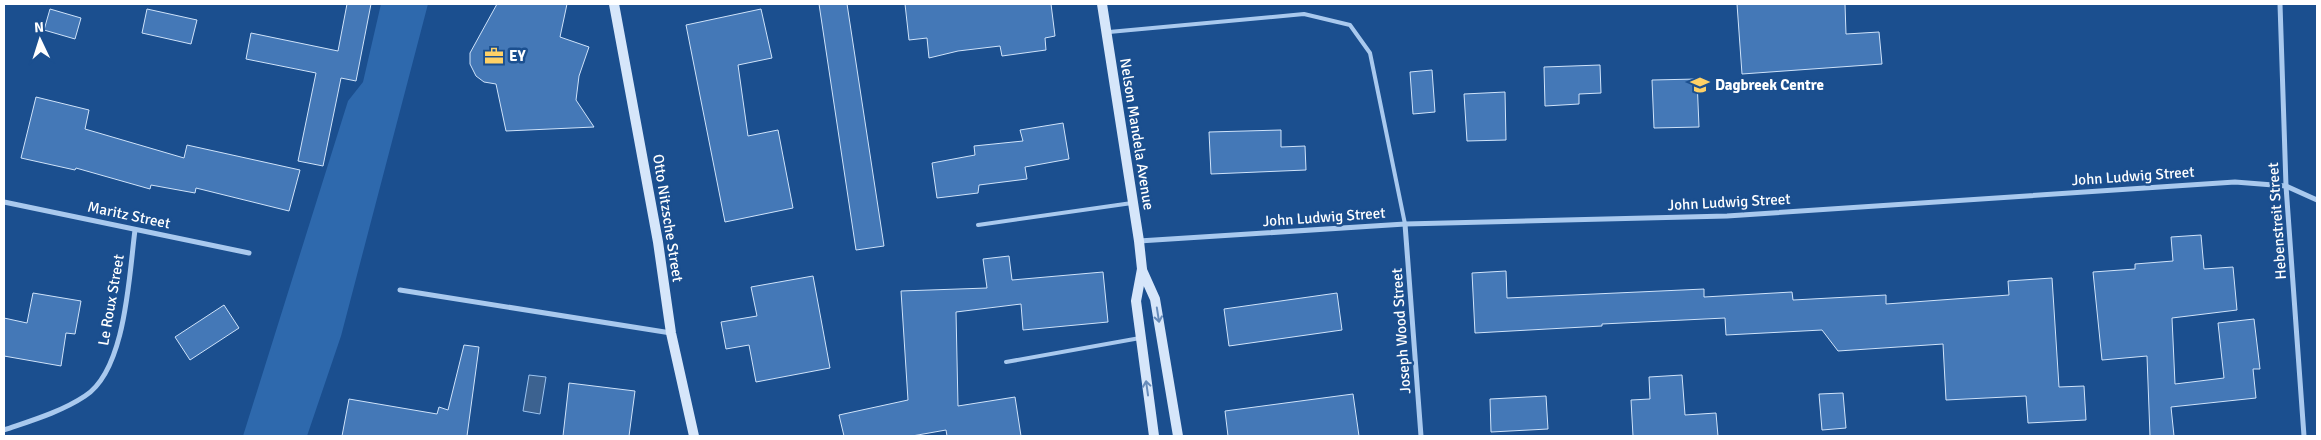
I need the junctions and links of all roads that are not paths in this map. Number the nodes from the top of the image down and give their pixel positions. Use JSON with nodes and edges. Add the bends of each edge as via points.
{"nodes":[{"id":1,"x":614,"y":4,"type":"edge"},
{"id":2,"x":1102,"y":4,"type":"edge"},
{"id":3,"x":2280,"y":4,"type":"edge"},
{"id":4,"x":1106,"y":33,"type":"junction"},
{"id":5,"x":2286,"y":186,"type":"junction"},
{"id":6,"x":2317,"y":200,"type":"edge"},
{"id":7,"x":4,"y":202,"type":"edge"},
{"id":8,"x":1133,"y":203,"type":"junction"},
{"id":9,"x":978,"y":224,"type":"dead end"},
{"id":10,"x":1405,"y":224,"type":"junction"},
{"id":11,"x":135,"y":230,"type":"junction"},
{"id":12,"x":1139,"y":241,"type":"junction"},
{"id":13,"x":249,"y":253,"type":"dead end"},
{"id":14,"x":1142,"y":269,"type":"junction"},
{"id":15,"x":400,"y":290,"type":"dead end"},
{"id":16,"x":671,"y":333,"type":"junction"},
{"id":17,"x":1140,"y":338,"type":"junction"},
{"id":18,"x":1006,"y":362,"type":"dead end"},
{"id":19,"x":4,"y":430,"type":"edge"},
{"id":20,"x":694,"y":436,"type":"edge"},
{"id":21,"x":1154,"y":436,"type":"edge"},
{"id":22,"x":1178,"y":436,"type":"edge"},
{"id":23,"x":1421,"y":436,"type":"edge"},
{"id":24,"x":2304,"y":436,"type":"edge"}],
"edges":[{"from":1,"to":16,"type":"main road","name":"Otto Nitzsche Street","via":[[655,222]]},
{"from":2,"to":4,"type":"main road","name":"Nelson Mandela Avenue"},
{"from":3,"to":5,"type":"street","name":"Hebenstreit Street"},
{"from":4,"to":8,"type":"main road","name":"Nelson Mandela Avenue"},
{"from":4,"to":10,"type":"lane","via":[[1304,14],[1350,25],[1370,53]]},
{"from":5,"to":6,"type":"street","name":"John Ludwig Street"},
{"from":5,"to":10,"type":"street","name":"John Ludwig Street","via":[[2235,182],[1727,216]]},
{"from":5,"to":24,"type":"street","name":"Hebenstreit Street"},
{"from":7,"to":11,"type":"street","name":"Maritz Street"},
{"from":8,"to":9,"type":"lane"},
{"from":8,"to":12,"type":"main road","name":"Nelson Mandela Avenue"},
{"from":10,"to":12,"type":"street","name":"John Ludwig Street"},
{"from":10,"to":23,"type":"street","name":"Joseph Wood Street"},
{"from":11,"to":13,"type":"street","name":"Maritz Street"},
{"from":11,"to":19,"type":"street","name":"Le Roux Street","via":[[120,337],[113,359],[100,381],[85,396],[44,416]]},
{"from":12,"to":14,"type":"main road","name":"Nelson Mandela Avenue"},
{"from":14,"to":17,"type":"main road","name":"Nelson Mandela Avenue","via":[[1136,301]]},
{"from":14,"to":22,"type":"main road","name":"Nelson Mandela Avenue","one_way":true,"via":[[1155,299]]},
{"from":15,"to":16,"type":"street"},
{"from":16,"to":20,"type":"main road","name":"Otto Nitzsche Street"},
{"from":17,"to":18,"type":"lane"},
{"from":21,"to":17,"type":"main road","name":"Nelson Mandela Avenue","one_way":true}]}
